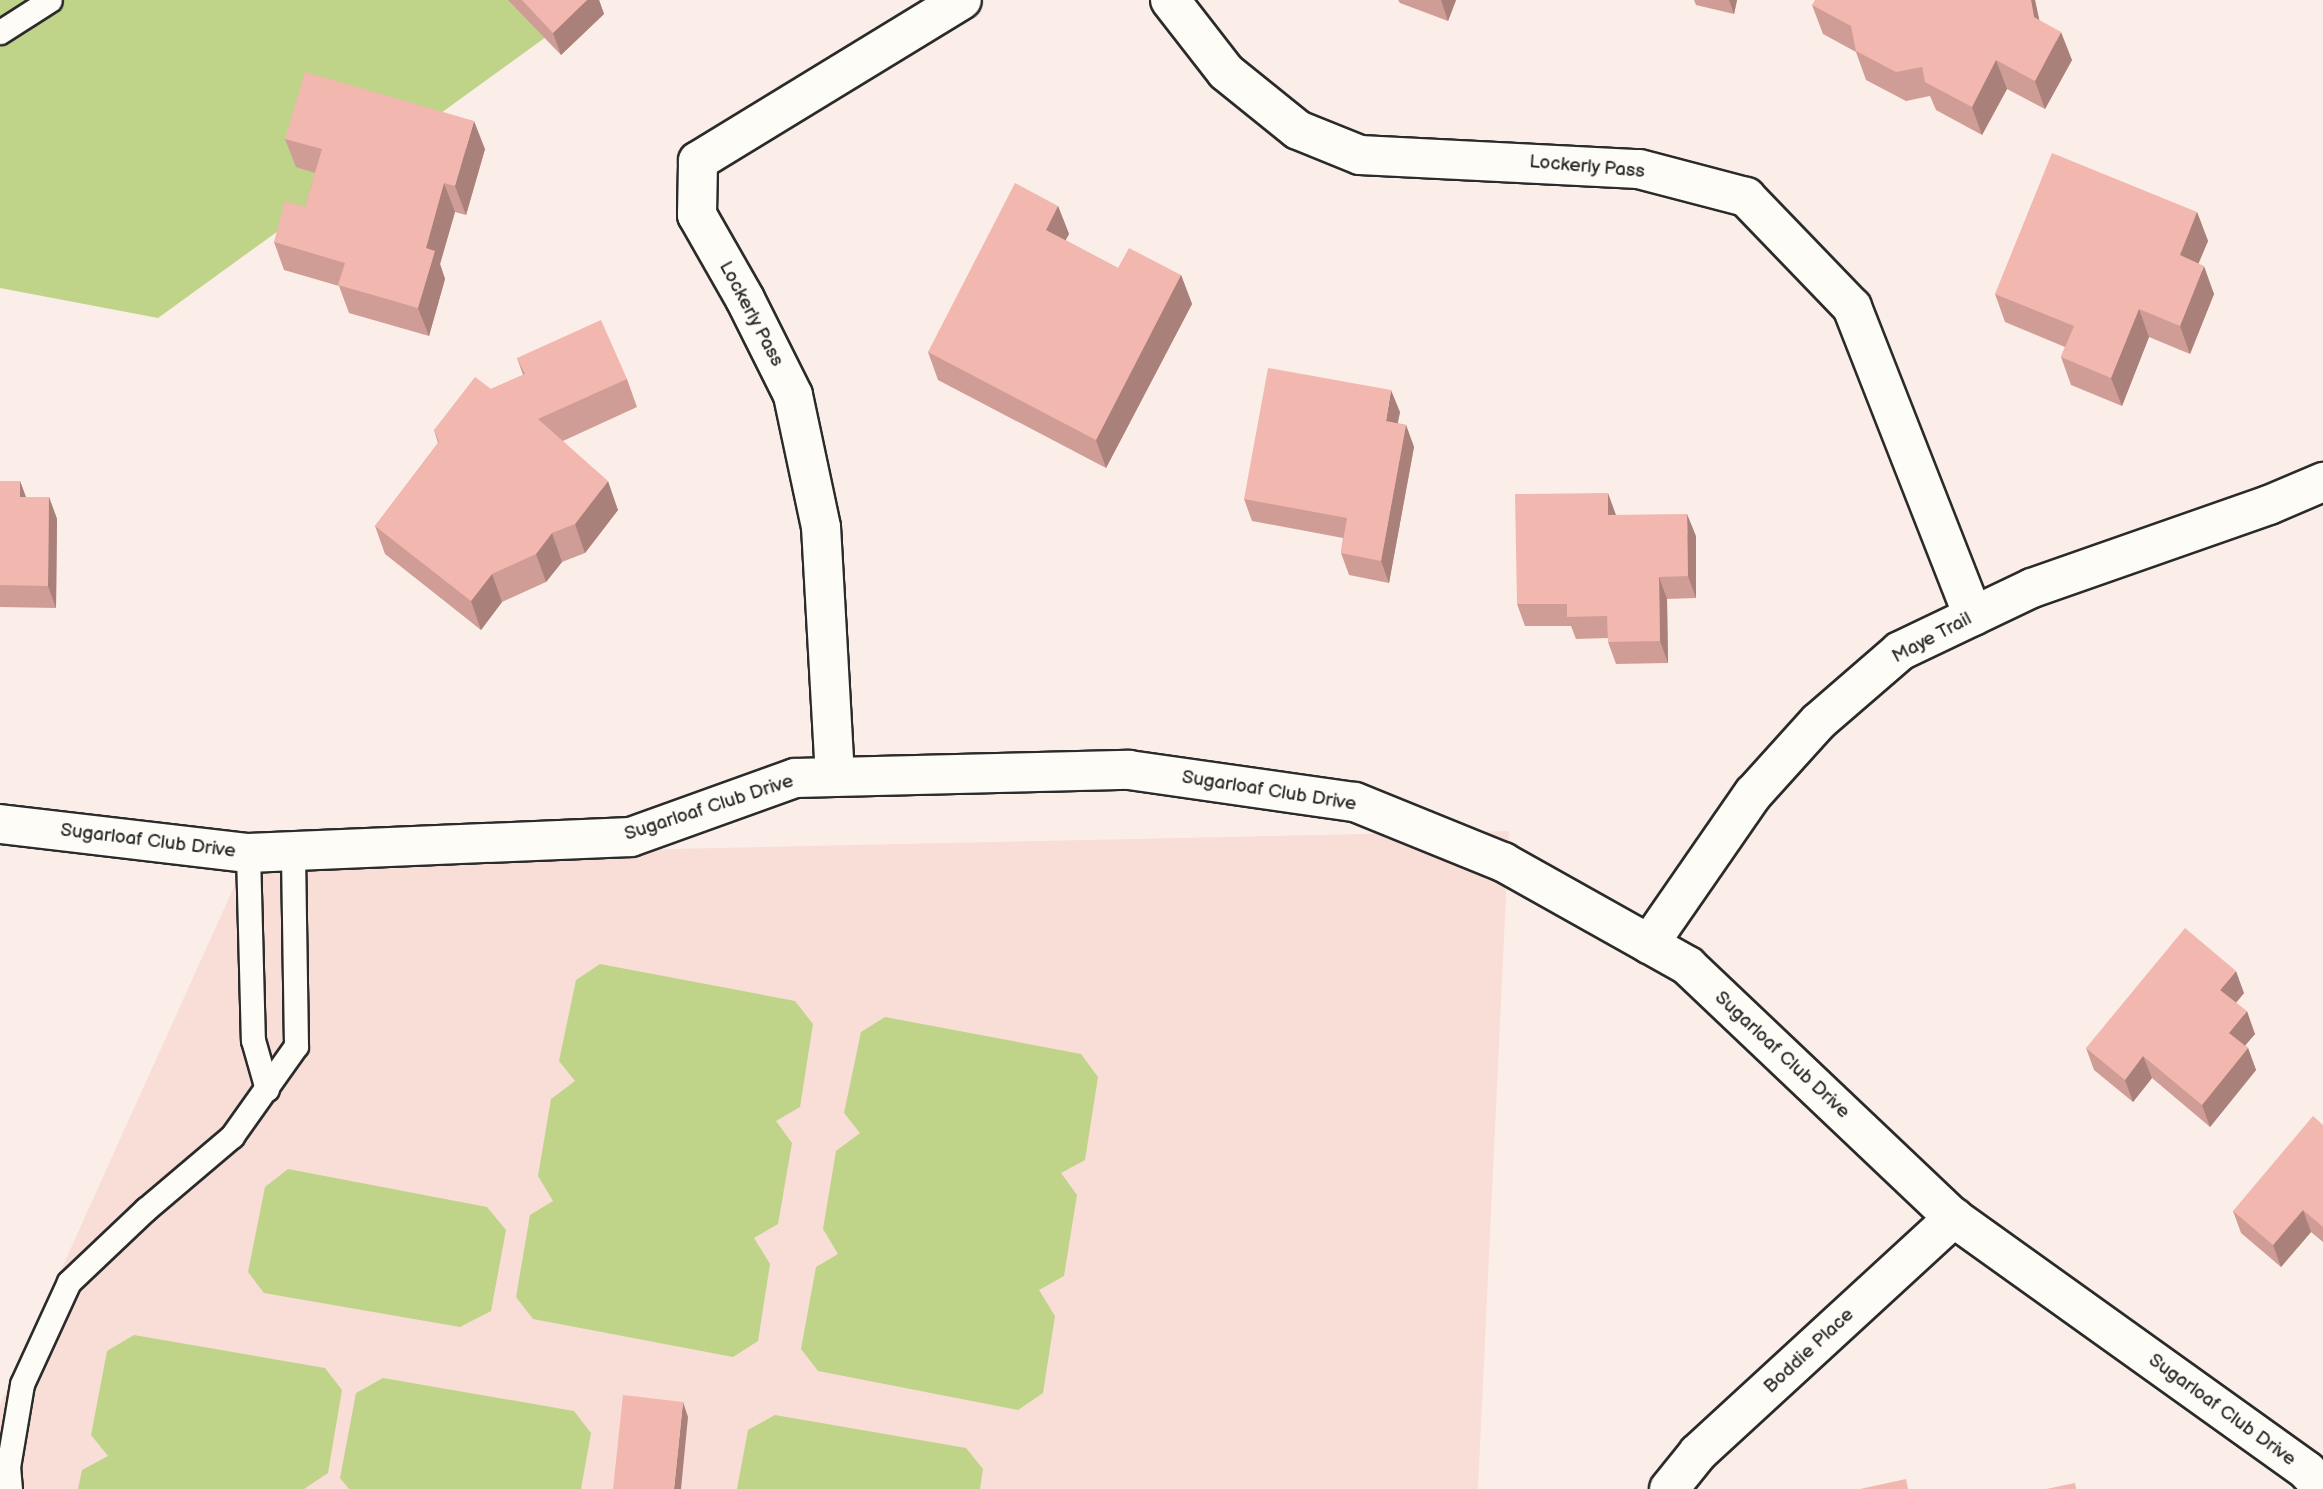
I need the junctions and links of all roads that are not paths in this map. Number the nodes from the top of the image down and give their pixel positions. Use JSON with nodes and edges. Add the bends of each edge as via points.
{"nodes":[{"id":1,"x":50,"y":0,"type":"edge"},
{"id":2,"x":962,"y":0,"type":"edge"},
{"id":3,"x":1170,"y":0,"type":"edge"},
{"id":4,"x":0,"y":33,"type":"edge"},
{"id":5,"x":2323,"y":482,"type":"edge"},
{"id":6,"x":1973,"y":616,"type":"junction"},
{"id":7,"x":835,"y":777,"type":"junction"},
{"id":8,"x":0,"y":824,"type":"edge"},
{"id":9,"x":293,"y":851,"type":"junction"},
{"id":10,"x":247,"y":853,"type":"junction"},
{"id":11,"x":1649,"y":944,"type":"junction"},
{"id":12,"x":267,"y":1089,"type":"junction"},
{"id":13,"x":1954,"y":1218,"type":"junction"},
{"id":14,"x":10,"y":1489,"type":"edge"},
{"id":15,"x":1670,"y":1489,"type":"edge"},
{"id":16,"x":2323,"y":1489,"type":"edge"}],
"edges":[{"from":1,"to":4,"type":"lane"},
{"from":2,"to":7,"type":"street","name":"Lockerly Pass","via":[[698,161],[697,215],[793,395],[821,527]]},
{"from":3,"to":6,"type":"street","name":"Lockerly Pass","via":[[1226,72],[1298,130],[1360,155],[1639,169],[1746,197],[1852,307]]},
{"from":5,"to":6,"type":"street","name":"Maye Trail","via":[[2032,588]]},
{"from":6,"to":11,"type":"street","name":"Maye Trail","via":[[1900,651],[1818,722],[1753,794]]},
{"from":7,"to":9,"type":"street","name":"Sugarloaf Club Drive","via":[[795,778],[631,837]]},
{"from":7,"to":11,"type":"street","name":"Sugarloaf Club Drive","via":[[1129,770],[1355,802],[1503,862]]},
{"from":8,"to":10,"type":"street","name":"Sugarloaf Club Drive"},
{"from":9,"to":10,"type":"street","name":"Sugarloaf Club Drive"},
{"from":9,"to":12,"type":"lane","via":[[296,1046]]},
{"from":10,"to":12,"type":"lane","via":[[253,1040]]},
{"from":11,"to":13,"type":"street","name":"Sugarloaf Club Drive","via":[[1688,966]]},
{"from":12,"to":14,"type":"lane","via":[[232,1136],[69,1282],[22,1384],[8,1467]]},
{"from":13,"to":15,"type":"street","name":"Boddie Place","via":[[1698,1453]]},
{"from":13,"to":16,"type":"street","name":"Sugarloaf Club Drive","via":[[2307,1471]]}]}
